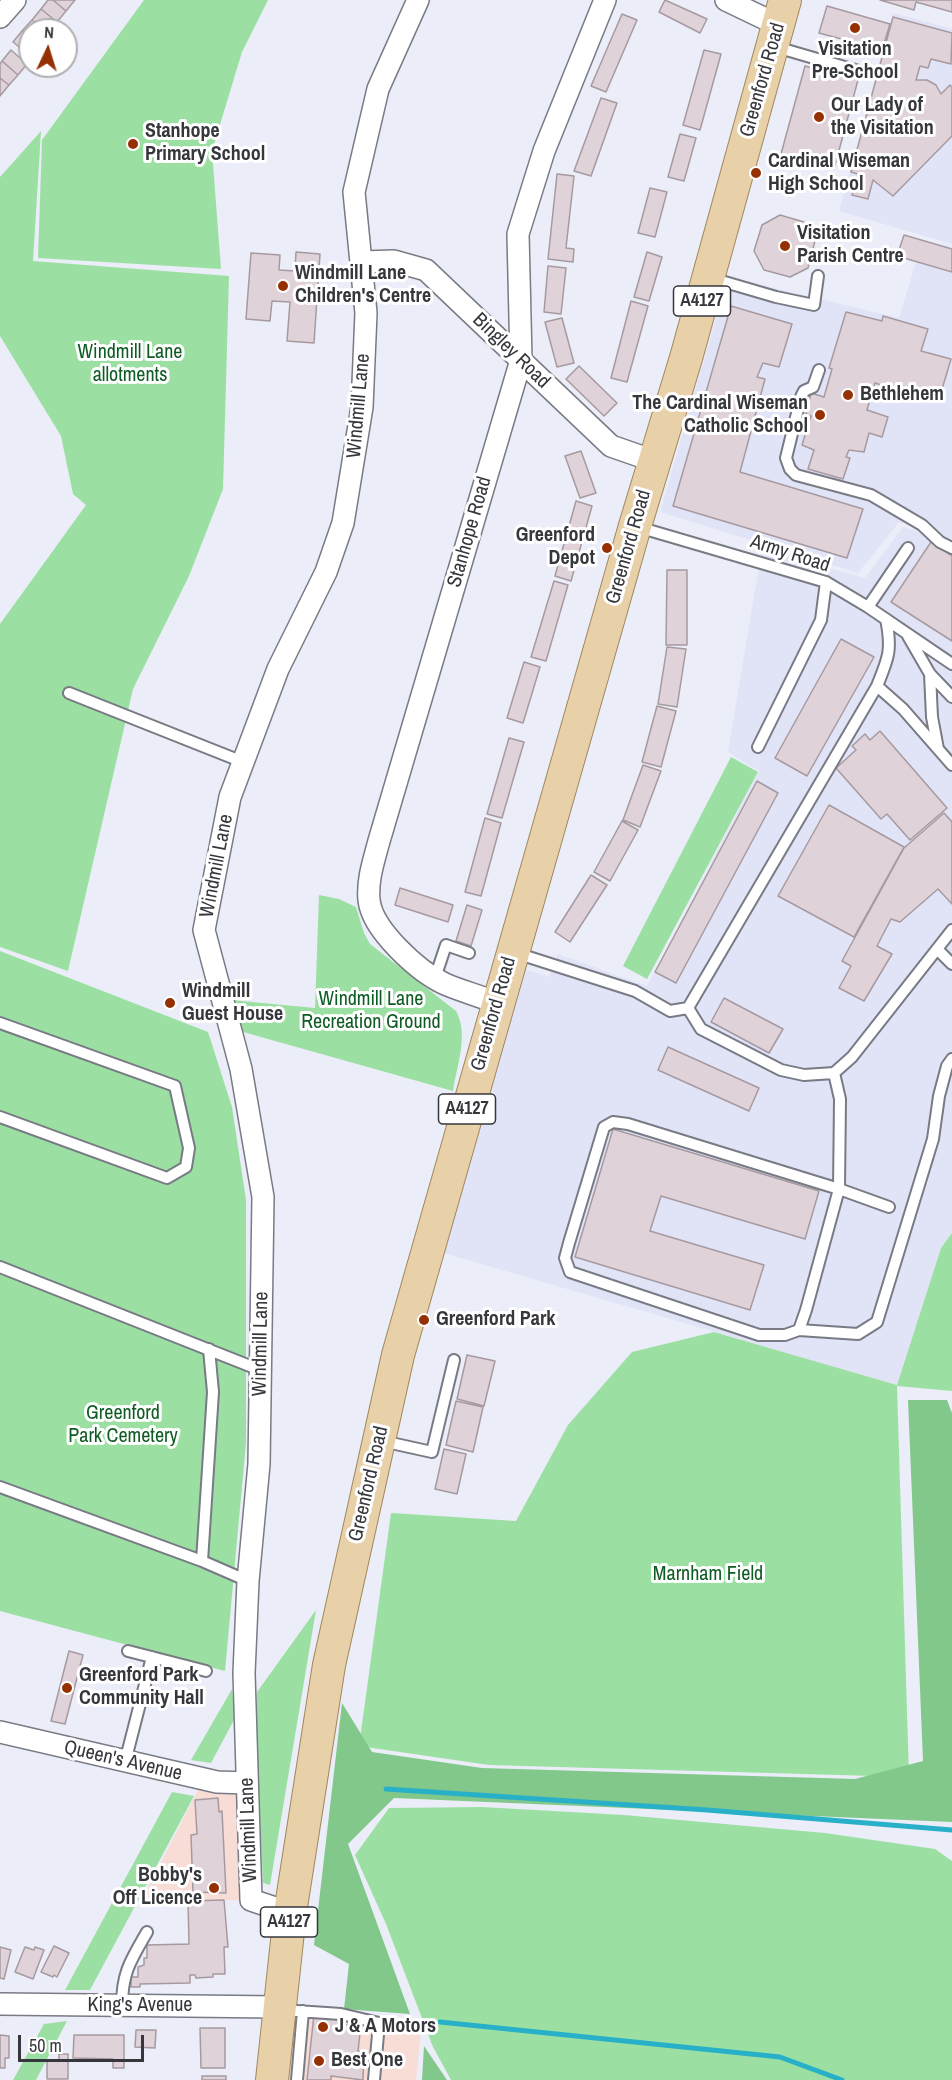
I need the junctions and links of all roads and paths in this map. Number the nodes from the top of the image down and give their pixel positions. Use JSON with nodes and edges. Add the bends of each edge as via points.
{"nodes":[{"id":1,"x":15,"y":0,"type":"edge"},
{"id":2,"x":418,"y":0,"type":"edge"},
{"id":3,"x":605,"y":0,"type":"edge"},
{"id":4,"x":726,"y":0,"type":"edge"},
{"id":5,"x":0,"y":17,"type":"edge"},
{"id":6,"x":778,"y":24,"type":"edge"},
{"id":7,"x":862,"y":72,"type":"dead end"},
{"id":8,"x":362,"y":262,"type":"junction"},
{"id":9,"x":818,"y":276,"type":"dead end"},
{"id":10,"x":708,"y":277,"type":"junction"},
{"id":11,"x":521,"y":360,"type":"junction"},
{"id":12,"x":819,"y":370,"type":"dead end"},
{"id":13,"x":654,"y":461,"type":"junction"},
{"id":14,"x":635,"y":526,"type":"junction"},
{"id":15,"x":909,"y":548,"type":"dead end"},
{"id":16,"x":952,"y":548,"type":"edge"},
{"id":17,"x":826,"y":582,"type":"junction"},
{"id":18,"x":867,"y":607,"type":"junction"},
{"id":19,"x":886,"y":619,"type":"junction"},
{"id":20,"x":907,"y":634,"type":"junction"},
{"id":21,"x":952,"y":664,"type":"edge"},
{"id":22,"x":930,"y":674,"type":"junction"},
{"id":23,"x":877,"y":686,"type":"junction"},
{"id":24,"x":69,"y":693,"type":"dead end"},
{"id":25,"x":952,"y":697,"type":"edge"},
{"id":26,"x":758,"y":747,"type":"dead end"},
{"id":27,"x":938,"y":748,"type":"junction"},
{"id":28,"x":243,"y":762,"type":"junction"},
{"id":29,"x":952,"y":765,"type":"edge"},
{"id":30,"x":952,"y":930,"type":"edge"},
{"id":31,"x":937,"y":949,"type":"junction"},
{"id":32,"x":513,"y":952,"type":"junction"},
{"id":33,"x":469,"y":953,"type":"dead end"},
{"id":34,"x":952,"y":964,"type":"edge"},
{"id":35,"x":435,"y":978,"type":"junction"},
{"id":36,"x":497,"y":1003,"type":"junction"},
{"id":37,"x":688,"y":1008,"type":"junction"},
{"id":38,"x":0,"y":1023,"type":"edge"},
{"id":39,"x":952,"y":1059,"type":"edge"},
{"id":40,"x":834,"y":1073,"type":"junction"},
{"id":41,"x":0,"y":1117,"type":"edge"},
{"id":42,"x":839,"y":1189,"type":"junction"},
{"id":43,"x":889,"y":1207,"type":"dead end"},
{"id":44,"x":0,"y":1267,"type":"edge"},
{"id":45,"x":799,"y":1330,"type":"junction"},
{"id":46,"x":209,"y":1349,"type":"junction"},
{"id":47,"x":454,"y":1360,"type":"dead end"},
{"id":48,"x":260,"y":1370,"type":"junction"},
{"id":49,"x":379,"y":1441,"type":"junction"},
{"id":50,"x":0,"y":1487,"type":"edge"},
{"id":51,"x":202,"y":1561,"type":"junction"},
{"id":52,"x":248,"y":1581,"type":"junction"},
{"id":53,"x":128,"y":1651,"type":"dead end"},
{"id":54,"x":152,"y":1657,"type":"junction"},
{"id":55,"x":206,"y":1671,"type":"dead end"},
{"id":56,"x":0,"y":1732,"type":"edge"},
{"id":57,"x":124,"y":1762,"type":"junction"},
{"id":58,"x":247,"y":1783,"type":"junction"},
{"id":59,"x":291,"y":1913,"type":"junction"},
{"id":60,"x":147,"y":1932,"type":"dead end"},
{"id":61,"x":0,"y":2004,"type":"edge"},
{"id":62,"x":122,"y":2006,"type":"junction"},
{"id":63,"x":287,"y":2009,"type":"junction"},
{"id":64,"x":272,"y":2080,"type":"edge"},
{"id":65,"x":297,"y":2080,"type":"edge"},
{"id":66,"x":374,"y":2080,"type":"edge"}],
"edges":[{"from":1,"to":5,"type":"street"},
{"from":2,"to":8,"type":"street","name":"Windmill Lane","via":[[378,89],[354,192]]},
{"from":3,"to":11,"type":"street","name":"Stanhope Road","via":[[544,151],[518,234]]},
{"from":4,"to":6,"type":"street"},
{"from":6,"to":7,"type":"lane"},
{"from":6,"to":10,"type":"main road","name":"Greenford Road","number":"A4127"},
{"from":8,"to":11,"type":"street","name":"Bingley Road","via":[[394,261],[426,270]]},
{"from":8,"to":28,"type":"street","name":"Windmill Lane","via":[[366,313],[362,407],[344,523],[326,572],[278,669]]},
{"from":9,"to":10,"type":"lane","via":[[814,305]]},
{"from":10,"to":13,"type":"main road","name":"Greenford Road","number":"A4127"},
{"from":11,"to":13,"type":"street","name":"Bingley Road","via":[[611,446]]},
{"from":11,"to":35,"type":"street","name":"Stanhope Road","via":[[369,883],[369,903],[375,920],[391,942]]},
{"from":12,"to":16,"type":"lane","via":[[813,387],[801,397],[786,458],[790,469],[796,475],[871,495]]},
{"from":13,"to":14,"type":"main road","name":"Greenford Road","number":"A4127"},
{"from":14,"to":17,"type":"lane","name":"Army Road"},
{"from":14,"to":32,"type":"main road","name":"Greenford Road","number":"A4127"},
{"from":15,"to":18,"type":"lane"},
{"from":17,"to":18,"type":"lane","name":"Army Road"},
{"from":17,"to":26,"type":"lane","via":[[820,620]]},
{"from":18,"to":19,"type":"lane","name":"Army Road"},
{"from":19,"to":20,"type":"lane","name":"Army Road"},
{"from":19,"to":23,"type":"lane","via":[[889,658]]},
{"from":20,"to":21,"type":"lane","name":"Army Road"},
{"from":20,"to":22,"type":"lane"},
{"from":22,"to":25,"type":"lane"},
{"from":22,"to":27,"type":"lane"},
{"from":23,"to":27,"type":"lane"},
{"from":23,"to":37,"type":"lane"},
{"from":24,"to":28,"type":"lane"},
{"from":27,"to":29,"type":"lane"},
{"from":28,"to":48,"type":"street","name":"Windmill Lane","via":[[230,797],[204,930],[241,1069],[263,1197]]},
{"from":30,"to":31,"type":"lane"},
{"from":31,"to":34,"type":"lane"},
{"from":31,"to":40,"type":"lane","via":[[852,1058]]},
{"from":32,"to":36,"type":"main road","name":"Greenford Road","number":"A4127"},
{"from":32,"to":37,"type":"lane","via":[[635,991],[670,1011]]},
{"from":33,"to":35,"type":"lane","via":[[446,945]]},
{"from":35,"to":36,"type":"street","name":"Stanhope Road"},
{"from":36,"to":49,"type":"main road","name":"Greenford Road","number":"A4127","via":[[398,1355]]},
{"from":37,"to":40,"type":"lane","via":[[701,1029],[782,1070],[804,1075]]},
{"from":38,"to":41,"type":"lane","via":[[175,1086],[189,1148],[186,1167],[167,1178]]},
{"from":39,"to":45,"type":"lane","via":[[939,1096],[933,1139],[877,1322],[858,1334]]},
{"from":40,"to":42,"type":"lane","via":[[840,1099]]},
{"from":42,"to":43,"type":"lane"},
{"from":42,"to":45,"type":"lane"},
{"from":42,"to":45,"type":"lane","via":[[613,1122],[604,1127],[568,1243],[565,1258],[570,1272],[759,1335],[785,1335]]},
{"from":44,"to":46,"type":"lane"},
{"from":46,"to":48,"type":"lane"},
{"from":46,"to":51,"type":"lane","via":[[213,1392]]},
{"from":47,"to":49,"type":"lane","via":[[432,1452]]},
{"from":48,"to":52,"type":"street","name":"Windmill Lane","via":[[259,1464]]},
{"from":49,"to":59,"type":"main road","name":"Greenford Road","number":"A4127","via":[[329,1665]]},
{"from":50,"to":51,"type":"lane"},
{"from":51,"to":52,"type":"lane"},
{"from":52,"to":58,"type":"street","name":"Windmill Lane","via":[[244,1673]]},
{"from":53,"to":54,"type":"lane"},
{"from":54,"to":55,"type":"lane"},
{"from":54,"to":57,"type":"lane"},
{"from":56,"to":57,"type":"street","name":"Queen's Avenue"},
{"from":57,"to":58,"type":"street","name":"Queen's Avenue","via":[[217,1782]]},
{"from":58,"to":59,"type":"street","name":"Windmill Lane","via":[[251,1900]]},
{"from":59,"to":63,"type":"main road","name":"Greenford Road","number":"A4127"},
{"from":60,"to":62,"type":"lane","via":[[123,1978]]},
{"from":61,"to":62,"type":"street","name":"King's Avenue"},
{"from":62,"to":63,"type":"street","name":"King's Avenue"},
{"from":63,"to":64,"type":"main road","name":"Greenford Road","number":"A4127"},
{"from":63,"to":65,"type":"lane"},
{"from":63,"to":66,"type":"lane","via":[[341,2014],[380,2023]]}]}
